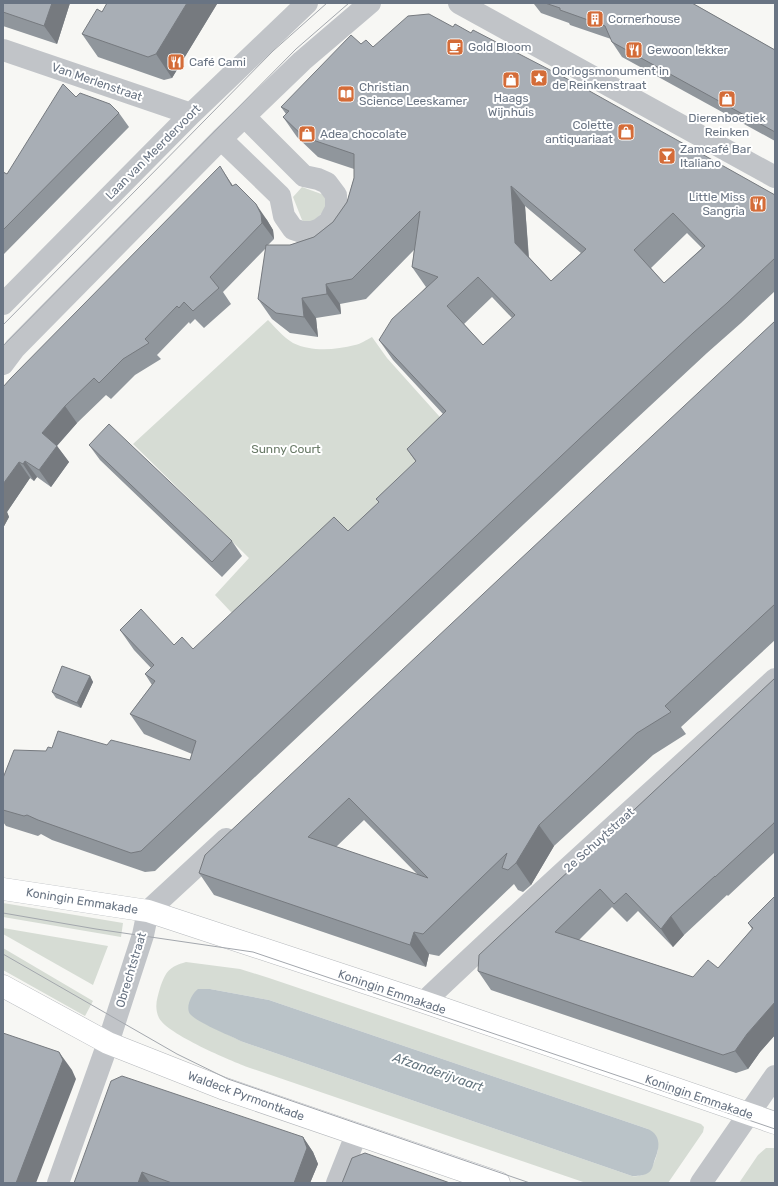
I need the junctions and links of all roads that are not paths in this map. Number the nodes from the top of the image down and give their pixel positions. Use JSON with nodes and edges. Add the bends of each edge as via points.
{"nodes":[{"id":1,"x":307,"y":3,"type":"edge"},
{"id":2,"x":370,"y":3,"type":"edge"},
{"id":3,"x":459,"y":3,"type":"edge"},
{"id":4,"x":3,"y":50,"type":"edge"},
{"id":5,"x":191,"y":114,"type":"junction"},
{"id":6,"x":245,"y":117,"type":"junction"},
{"id":7,"x":221,"y":139,"type":"junction"},
{"id":8,"x":775,"y":177,"type":"edge"},
{"id":9,"x":3,"y":304,"type":"edge"},
{"id":10,"x":3,"y":364,"type":"edge"},
{"id":11,"x":775,"y":679,"type":"edge"},
{"id":12,"x":241,"y":825,"type":"edge"},
{"id":13,"x":3,"y":889,"type":"edge"},
{"id":14,"x":148,"y":911,"type":"junction"},
{"id":15,"x":3,"y":986,"type":"edge"},
{"id":16,"x":424,"y":1002,"type":"junction"},
{"id":17,"x":108,"y":1043,"type":"junction"},
{"id":18,"x":775,"y":1076,"type":"edge"},
{"id":19,"x":749,"y":1114,"type":"junction"},
{"id":20,"x":775,"y":1123,"type":"edge"},
{"id":21,"x":356,"y":1135,"type":"junction"},
{"id":22,"x":58,"y":1183,"type":"edge"},
{"id":23,"x":337,"y":1183,"type":"edge"},
{"id":24,"x":499,"y":1183,"type":"edge"},
{"id":25,"x":701,"y":1183,"type":"edge"}],
"edges":[{"from":1,"to":5,"type":"street","name":"Laan van Meerdervoort"},
{"from":2,"to":6,"type":"street","via":[[302,61]]},
{"from":3,"to":8,"type":"street"},
{"from":4,"to":5,"type":"street","name":"Van Merlenstraat"},
{"from":5,"to":9,"type":"street","name":"Laan van Meerdervoort"},
{"from":6,"to":7,"type":"street"},
{"from":6,"to":7,"type":"street","via":[[304,176],[327,183],[336,195],[336,209],[329,222],[312,232],[292,229],[284,216],[280,196]]},
{"from":7,"to":10,"type":"street"},
{"from":11,"to":16,"type":"street","name":"2e Schuytstraat"},
{"from":12,"to":14,"type":"street"},
{"from":13,"to":14,"type":"main road","name":"Koningin Emmakade"},
{"from":14,"to":16,"type":"main road","name":"Koningin Emmakade"},
{"from":14,"to":17,"type":"street","name":"Obrechtstraat","via":[[143,935]]},
{"from":15,"to":17,"type":"main road","name":"Waldeck Pyrmontkade"},
{"from":16,"to":19,"type":"main road","name":"Koningin Emmakade"},
{"from":17,"to":21,"type":"main road","name":"Waldeck Pyrmontkade","via":[[222,1088]]},
{"from":17,"to":22,"type":"street","name":"Obrechtstraat"},
{"from":18,"to":19,"type":"street"},
{"from":19,"to":20,"type":"main road","name":"Koningin Emmakade"},
{"from":19,"to":25,"type":"street"},
{"from":21,"to":23,"type":"street"},
{"from":21,"to":24,"type":"main road","name":"Waldeck Pyrmontkade"}]}
